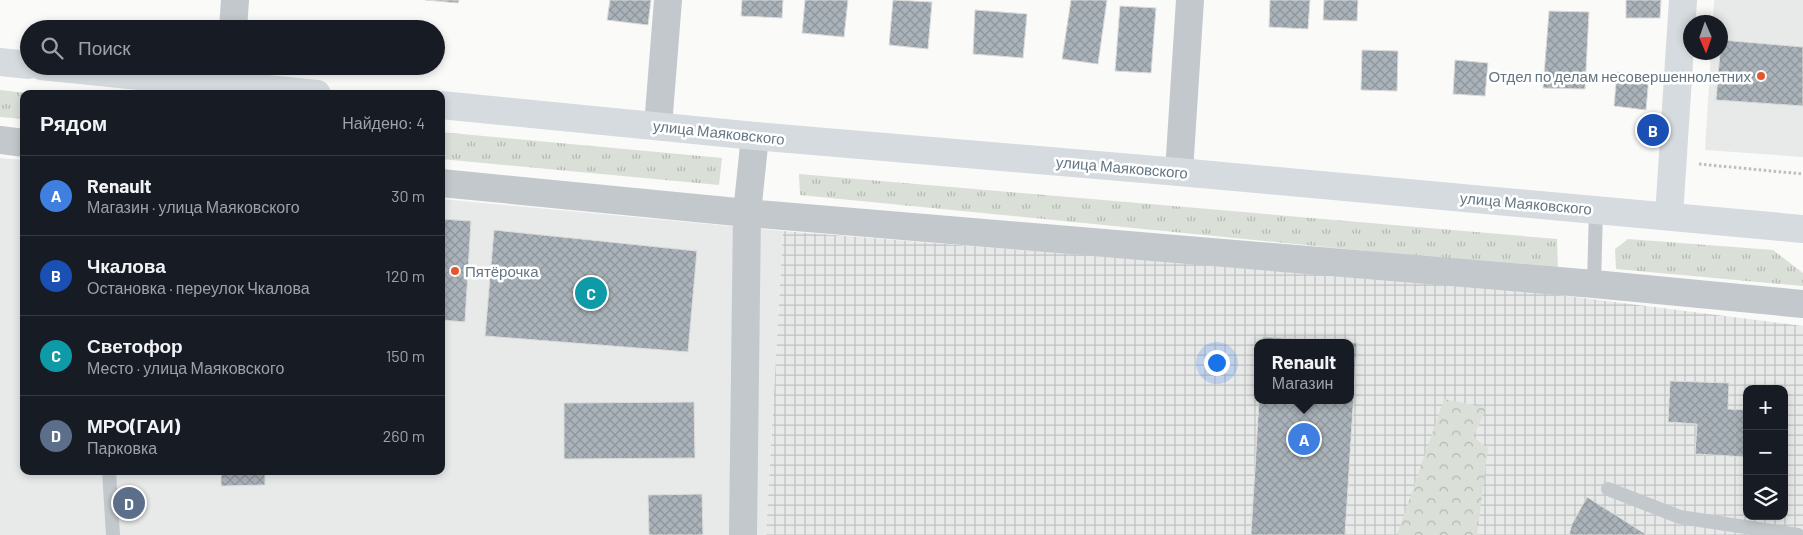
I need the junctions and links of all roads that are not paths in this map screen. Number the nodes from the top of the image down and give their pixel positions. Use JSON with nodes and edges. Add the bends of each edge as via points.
{"nodes":[{"id":1,"x":235,"y":0,"type":"edge"},
{"id":2,"x":668,"y":0,"type":"edge"},
{"id":3,"x":1190,"y":0,"type":"edge"},
{"id":4,"x":1684,"y":0,"type":"edge"},
{"id":5,"x":234,"y":20,"type":"edge"},
{"id":6,"x":0,"y":62,"type":"edge"},
{"id":7,"x":20,"y":64,"type":"edge"},
{"id":8,"x":212,"y":75,"type":"edge"},
{"id":9,"x":231,"y":76,"type":"edge"},
{"id":10,"x":298,"y":90,"type":"edge"},
{"id":11,"x":445,"y":105,"type":"edge"},
{"id":12,"x":658,"y":126,"type":"junction"},
{"id":13,"x":755,"y":136,"type":"junction"},
{"id":14,"x":0,"y":140,"type":"edge"},
{"id":15,"x":20,"y":142,"type":"edge"},
{"id":16,"x":1179,"y":172,"type":"junction"},
{"id":17,"x":445,"y":184,"type":"edge"},
{"id":18,"x":1596,"y":210,"type":"junction"},
{"id":19,"x":747,"y":213,"type":"junction"},
{"id":20,"x":1669,"y":216,"type":"junction"},
{"id":21,"x":1803,"y":229,"type":"edge"},
{"id":22,"x":1594,"y":284,"type":"junction"},
{"id":23,"x":1803,"y":304,"type":"edge"},
{"id":24,"x":109,"y":475,"type":"edge"},
{"id":25,"x":1608,"y":489,"type":"dead end"},
{"id":26,"x":113,"y":535,"type":"edge"},
{"id":27,"x":742,"y":535,"type":"edge"},
{"id":28,"x":1798,"y":535,"type":"edge"}],
"edges":[{"from":1,"to":5,"type":"street"},
{"from":2,"to":12,"type":"street"},
{"from":3,"to":16,"type":"street"},
{"from":4,"to":20,"type":"main road"},
{"from":6,"to":7,"type":"main road"},
{"from":8,"to":9,"type":"main road"},
{"from":9,"to":10,"type":"main road"},
{"from":11,"to":12,"type":"main road","name":"улица Маяковского"},
{"from":12,"to":13,"type":"main road","name":"улица Маяковского"},
{"from":13,"to":16,"type":"main road","name":"улица Маяковского"},
{"from":13,"to":19,"type":"street"},
{"from":14,"to":15,"type":"street"},
{"from":16,"to":18,"type":"main road","name":"улица Маяковского"},
{"from":17,"to":19,"type":"street"},
{"from":18,"to":20,"type":"main road","name":"улица Маяковского"},
{"from":18,"to":22,"type":"lane"},
{"from":19,"to":22,"type":"street"},
{"from":19,"to":27,"type":"street"},
{"from":20,"to":21,"type":"main road","name":"улица Маяковского"},
{"from":22,"to":23,"type":"street"},
{"from":24,"to":26,"type":"lane"},
{"from":25,"to":28,"type":"lane","via":[[1680,517]]}]}
